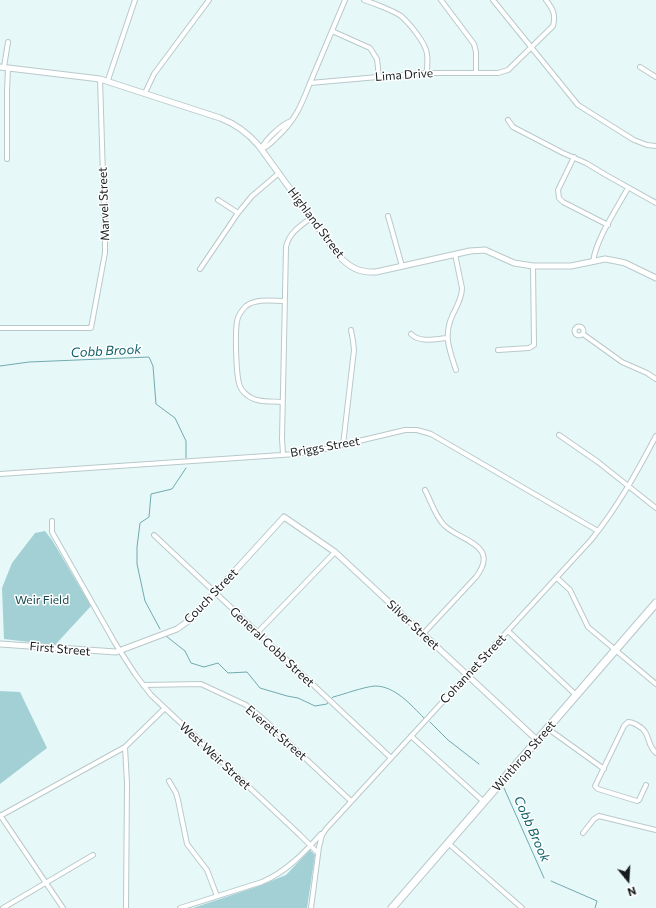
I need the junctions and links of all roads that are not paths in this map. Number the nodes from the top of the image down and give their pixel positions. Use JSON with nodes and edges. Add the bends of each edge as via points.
{"nodes":[{"id":1,"x":135,"y":0,"type":"edge"},
{"id":2,"x":209,"y":0,"type":"edge"},
{"id":3,"x":345,"y":0,"type":"edge"},
{"id":4,"x":364,"y":0,"type":"edge"},
{"id":5,"x":441,"y":0,"type":"edge"},
{"id":6,"x":492,"y":0,"type":"edge"},
{"id":7,"x":546,"y":0,"type":"edge"},
{"id":8,"x":332,"y":31,"type":"junction"},
{"id":9,"x":8,"y":42,"type":"dead end"},
{"id":10,"x":532,"y":48,"type":"junction"},
{"id":11,"x":4,"y":67,"type":"edge"},
{"id":12,"x":640,"y":67,"type":"dead end"},
{"id":13,"x":427,"y":72,"type":"junction"},
{"id":14,"x":476,"y":73,"type":"junction"},
{"id":15,"x":379,"y":77,"type":"junction"},
{"id":16,"x":656,"y":77,"type":"edge"},
{"id":17,"x":100,"y":79,"type":"junction"},
{"id":18,"x":108,"y":80,"type":"junction"},
{"id":19,"x":310,"y":82,"type":"junction"},
{"id":20,"x":146,"y":93,"type":"junction"},
{"id":21,"x":508,"y":120,"type":"dead end"},
{"id":22,"x":656,"y":146,"type":"edge"},
{"id":23,"x":261,"y":149,"type":"junction"},
{"id":24,"x":574,"y":157,"type":"junction"},
{"id":25,"x":6,"y":159,"type":"dead end"},
{"id":26,"x":279,"y":173,"type":"junction"},
{"id":27,"x":628,"y":188,"type":"junction"},
{"id":28,"x":218,"y":200,"type":"dead end"},
{"id":29,"x":656,"y":203,"type":"edge"},
{"id":30,"x":238,"y":213,"type":"junction"},
{"id":31,"x":388,"y":216,"type":"dead end"},
{"id":32,"x":311,"y":218,"type":"junction"},
{"id":33,"x":608,"y":225,"type":"junction"},
{"id":34,"x":455,"y":254,"type":"junction"},
{"id":35,"x":593,"y":262,"type":"junction"},
{"id":36,"x":402,"y":266,"type":"junction"},
{"id":37,"x":533,"y":266,"type":"junction"},
{"id":38,"x":200,"y":269,"type":"dead end"},
{"id":39,"x":656,"y":278,"type":"edge"},
{"id":40,"x":285,"y":301,"type":"junction"},
{"id":41,"x":0,"y":328,"type":"edge"},
{"id":42,"x":350,"y":330,"type":"dead end"},
{"id":43,"x":412,"y":334,"type":"dead end"},
{"id":44,"x":583,"y":334,"type":"dead end"},
{"id":45,"x":447,"y":338,"type":"junction"},
{"id":46,"x":498,"y":350,"type":"dead end"},
{"id":47,"x":456,"y":370,"type":"dead end"},
{"id":48,"x":656,"y":379,"type":"edge"},
{"id":49,"x":282,"y":402,"type":"junction"},
{"id":50,"x":559,"y":435,"type":"dead end"},
{"id":51,"x":656,"y":436,"type":"edge"},
{"id":52,"x":343,"y":445,"type":"junction"},
{"id":53,"x":283,"y":454,"type":"junction"},
{"id":54,"x":0,"y":474,"type":"edge"},
{"id":55,"x":629,"y":485,"type":"junction"},
{"id":56,"x":425,"y":490,"type":"dead end"},
{"id":57,"x":656,"y":508,"type":"edge"},
{"id":58,"x":284,"y":517,"type":"joint"},
{"id":59,"x":52,"y":521,"type":"dead end"},
{"id":60,"x":598,"y":531,"type":"junction"},
{"id":61,"x":154,"y":535,"type":"dead end"},
{"id":62,"x":335,"y":552,"type":"junction"},
{"id":63,"x":557,"y":578,"type":"junction"},
{"id":64,"x":215,"y":593,"type":"junction"},
{"id":65,"x":656,"y":603,"type":"edge"},
{"id":66,"x":508,"y":631,"type":"junction"},
{"id":67,"x":257,"y":633,"type":"junction"},
{"id":68,"x":424,"y":634,"type":"junction"},
{"id":69,"x":0,"y":644,"type":"edge"},
{"id":70,"x":616,"y":650,"type":"junction"},
{"id":71,"x":120,"y":651,"type":"junction"},
{"id":72,"x":467,"y":675,"type":"junction"},
{"id":73,"x":143,"y":684,"type":"junction"},
{"id":74,"x":656,"y":684,"type":"edge"},
{"id":75,"x":576,"y":695,"type":"junction"},
{"id":76,"x":164,"y":709,"type":"junction"},
{"id":77,"x":547,"y":728,"type":"junction"},
{"id":78,"x":411,"y":736,"type":"junction"},
{"id":79,"x":537,"y":740,"type":"junction"},
{"id":80,"x":125,"y":747,"type":"junction"},
{"id":81,"x":656,"y":753,"type":"edge"},
{"id":82,"x":391,"y":758,"type":"junction"},
{"id":83,"x":604,"y":769,"type":"junction"},
{"id":84,"x":169,"y":781,"type":"dead end"},
{"id":85,"x":646,"y":785,"type":"dead end"},
{"id":86,"x":351,"y":801,"type":"junction"},
{"id":87,"x":484,"y":802,"type":"junction"},
{"id":88,"x":0,"y":816,"type":"edge"},
{"id":89,"x":326,"y":829,"type":"junction"},
{"id":90,"x":656,"y":830,"type":"edge"},
{"id":91,"x":583,"y":833,"type":"dead end"},
{"id":92,"x":448,"y":843,"type":"junction"},
{"id":93,"x":311,"y":845,"type":"junction"},
{"id":94,"x":318,"y":853,"type":"junction"},
{"id":95,"x":93,"y":855,"type":"dead end"},
{"id":96,"x":45,"y":883,"type":"junction"},
{"id":97,"x":217,"y":896,"type":"junction"},
{"id":98,"x":3,"y":908,"type":"edge"},
{"id":99,"x":62,"y":908,"type":"edge"},
{"id":100,"x":126,"y":908,"type":"edge"},
{"id":101,"x":180,"y":908,"type":"edge"},
{"id":102,"x":311,"y":908,"type":"edge"},
{"id":103,"x":392,"y":908,"type":"edge"},
{"id":104,"x":522,"y":908,"type":"edge"}],
"edges":[{"from":1,"to":18,"type":"street"},
{"from":2,"to":20,"type":"street","via":[[154,74]]},
{"from":3,"to":8,"type":"street"},
{"from":4,"to":13,"type":"street","via":[[400,15],[409,25],[423,43],[427,53]]},
{"from":5,"to":14,"type":"street","via":[[474,44]]},
{"from":6,"to":10,"type":"street"},
{"from":7,"to":10,"type":"street","name":"Lima Drive","via":[[554,12],[555,21]]},
{"from":8,"to":15,"type":"street","via":[[370,48],[377,59]]},
{"from":8,"to":19,"type":"street"},
{"from":9,"to":11,"type":"street"},
{"from":10,"to":14,"type":"street","name":"Lima Drive","via":[[504,72]]},
{"from":10,"to":22,"type":"street","via":[[578,105],[634,140],[647,146]]},
{"from":11,"to":17,"type":"street","name":"Highland Street"},
{"from":11,"to":25,"type":"street","via":[[7,91]]},
{"from":12,"to":16,"type":"street"},
{"from":13,"to":14,"type":"street","name":"Lima Drive"},
{"from":13,"to":15,"type":"street","name":"Lima Drive"},
{"from":15,"to":19,"type":"street","name":"Lima Drive"},
{"from":17,"to":18,"type":"street","name":"Highland Street"},
{"from":17,"to":41,"type":"street","name":"Marvel Street","via":[[106,241],[91,328]]},
{"from":18,"to":20,"type":"street","name":"Highland Street"},
{"from":19,"to":23,"type":"street","via":[[291,121],[263,144]]},
{"from":20,"to":23,"type":"street","name":"Highland Street","via":[[229,122],[245,132]]},
{"from":21,"to":24,"type":"street","via":[[513,127]]},
{"from":23,"to":26,"type":"street","name":"Highland Street"},
{"from":24,"to":27,"type":"street"},
{"from":24,"to":33,"type":"street","via":[[559,188],[558,196],[563,202]]},
{"from":26,"to":30,"type":"street","via":[[252,196]]},
{"from":26,"to":32,"type":"street","name":"Highland Street"},
{"from":27,"to":29,"type":"street"},
{"from":27,"to":33,"type":"street"},
{"from":28,"to":30,"type":"street"},
{"from":30,"to":38,"type":"street"},
{"from":31,"to":36,"type":"street"},
{"from":32,"to":36,"type":"street","name":"Highland Street","via":[[338,255],[351,267],[371,272]]},
{"from":32,"to":40,"type":"street","via":[[294,231],[287,242]]},
{"from":33,"to":35,"type":"street"},
{"from":34,"to":36,"type":"street","name":"Highland Street"},
{"from":34,"to":37,"type":"street","name":"Highland Street","via":[[485,250],[514,263]]},
{"from":34,"to":45,"type":"street","via":[[462,293]]},
{"from":35,"to":37,"type":"street","name":"Highland Street","via":[[571,266]]},
{"from":35,"to":39,"type":"street","name":"Highland Street","via":[[605,259],[625,263]]},
{"from":37,"to":46,"type":"street","via":[[534,345],[529,348]]},
{"from":40,"to":49,"type":"street"},
{"from":40,"to":49,"type":"street","via":[[258,301],[247,305],[237,320],[238,378],[243,391],[257,401]]},
{"from":42,"to":52,"type":"street","via":[[354,350]]},
{"from":43,"to":45,"type":"street","via":[[420,340]]},
{"from":44,"to":48,"type":"street","via":[[622,362],[647,372]]},
{"from":45,"to":47,"type":"street"},
{"from":49,"to":53,"type":"street"},
{"from":50,"to":55,"type":"street"},
{"from":51,"to":55,"type":"street","name":"Cohannet Street"},
{"from":52,"to":53,"type":"street","name":"Briggs Street","via":[[306,453]]},
{"from":52,"to":60,"type":"street","name":"Briggs Street","via":[[405,430],[426,432]]},
{"from":53,"to":54,"type":"street","name":"Briggs Street"},
{"from":55,"to":57,"type":"street"},
{"from":55,"to":60,"type":"street","name":"Cohannet Street"},
{"from":56,"to":68,"type":"street","via":[[443,524],[474,543],[482,553],[484,562],[476,577]]},
{"from":58,"to":62,"type":"street","name":"Silver Street"},
{"from":58,"to":64,"type":"street","name":"Couch Street"},
{"from":59,"to":71,"type":"street","name":"West Weir Street","via":[[52,532]]},
{"from":60,"to":63,"type":"street","name":"Cohannet Street"},
{"from":61,"to":64,"type":"street","name":"General Cobb Street"},
{"from":62,"to":67,"type":"street"},
{"from":62,"to":68,"type":"street","name":"Silver Street"},
{"from":63,"to":66,"type":"street","name":"Cohannet Street"},
{"from":63,"to":70,"type":"street","via":[[570,590],[588,627]]},
{"from":64,"to":67,"type":"street","name":"General Cobb Street"},
{"from":64,"to":71,"type":"street","name":"Couch Street","via":[[177,629]]},
{"from":65,"to":70,"type":"highway","name":"Winthrop Street"},
{"from":66,"to":72,"type":"street","name":"Cohannet Street"},
{"from":66,"to":75,"type":"street"},
{"from":67,"to":82,"type":"street","name":"General Cobb Street"},
{"from":68,"to":72,"type":"street","name":"Silver Street"},
{"from":69,"to":71,"type":"street","name":"First Street","via":[[111,653]]},
{"from":70,"to":74,"type":"street"},
{"from":70,"to":75,"type":"highway","name":"Winthrop Street"},
{"from":71,"to":73,"type":"street","name":"West Weir Street"},
{"from":72,"to":78,"type":"street","name":"Cohannet Street"},
{"from":72,"to":79,"type":"street","name":"Silver Street"},
{"from":73,"to":76,"type":"street","name":"West Weir Street"},
{"from":73,"to":86,"type":"street","name":"Everett Street","via":[[201,684],[246,705]]},
{"from":75,"to":77,"type":"highway","name":"Winthrop Street"},
{"from":76,"to":80,"type":"street"},
{"from":76,"to":93,"type":"street","name":"West Weir Street"},
{"from":77,"to":79,"type":"highway","name":"Winthrop Street"},
{"from":77,"to":83,"type":"street"},
{"from":78,"to":82,"type":"street","name":"Cohannet Street"},
{"from":78,"to":87,"type":"street"},
{"from":79,"to":87,"type":"highway","name":"Winthrop Street"},
{"from":80,"to":88,"type":"street"},
{"from":80,"to":100,"type":"street"},
{"from":81,"to":83,"type":"street","via":[[650,745],[646,731],[628,722]]},
{"from":82,"to":86,"type":"street","name":"Cohannet Street"},
{"from":83,"to":85,"type":"street","via":[[596,785],[598,789],[637,800]]},
{"from":84,"to":97,"type":"street","via":[[176,793],[187,844],[208,873]]},
{"from":86,"to":89,"type":"street","name":"Cohannet Street"},
{"from":87,"to":92,"type":"highway","name":"Winthrop Street"},
{"from":88,"to":96,"type":"street"},
{"from":89,"to":93,"type":"street"},
{"from":89,"to":94,"type":"street","name":"Cohannet Street"},
{"from":90,"to":91,"type":"street","via":[[598,816]]},
{"from":92,"to":103,"type":"highway","name":"Winthrop Street"},
{"from":92,"to":104,"type":"street"},
{"from":93,"to":94,"type":"street","name":"West Weir Street"},
{"from":93,"to":97,"type":"street","via":[[274,876]]},
{"from":94,"to":102,"type":"street","name":"Cohannet Street"},
{"from":95,"to":96,"type":"street"},
{"from":96,"to":98,"type":"street"},
{"from":96,"to":99,"type":"street"},
{"from":97,"to":101,"type":"street"}]}
